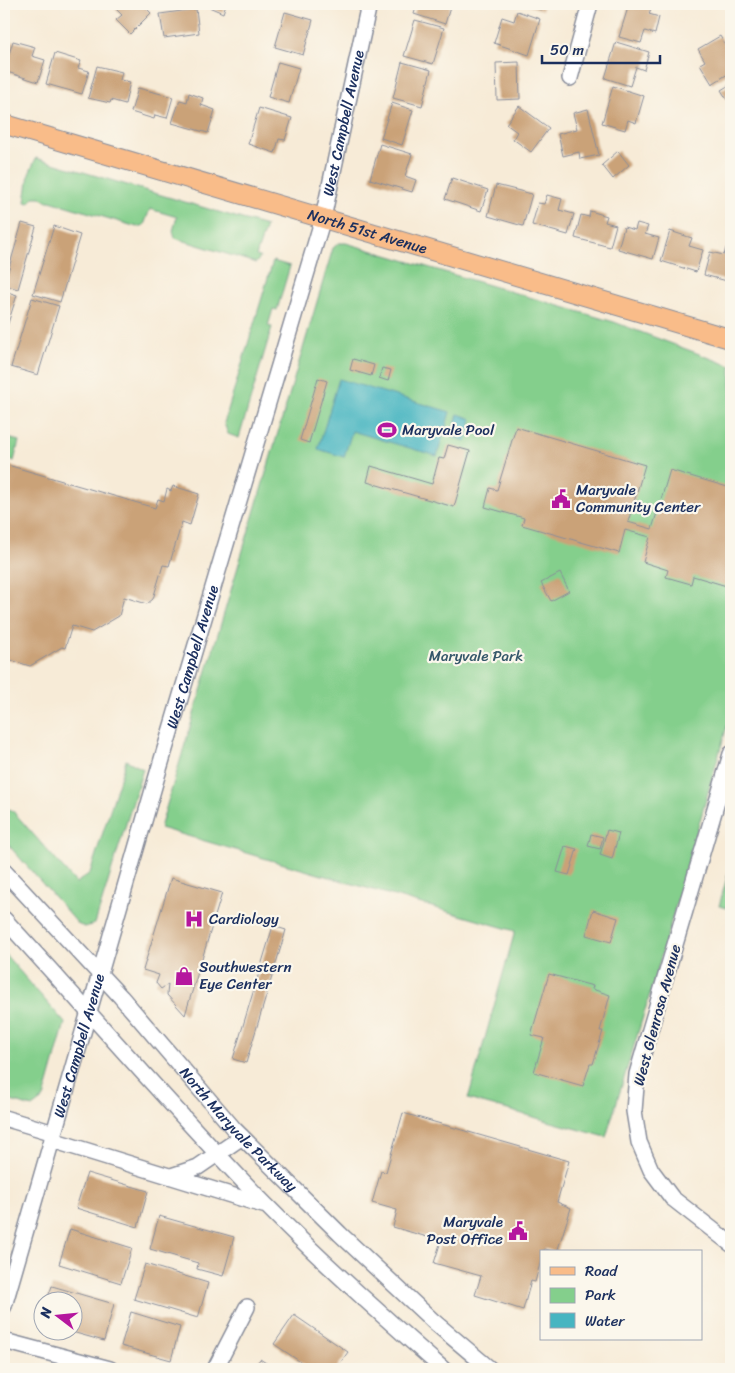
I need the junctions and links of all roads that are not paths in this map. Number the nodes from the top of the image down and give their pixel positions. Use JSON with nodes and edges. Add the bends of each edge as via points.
{"nodes":[{"id":1,"x":369,"y":4,"type":"edge"},
{"id":2,"x":590,"y":4,"type":"edge"},
{"id":3,"x":570,"y":78,"type":"dead end"},
{"id":4,"x":4,"y":124,"type":"edge"},
{"id":5,"x":323,"y":218,"type":"junction"},
{"id":6,"x":731,"y":339,"type":"edge"},
{"id":7,"x":731,"y":754,"type":"edge"},
{"id":8,"x":4,"y":871,"type":"edge"},
{"id":9,"x":4,"y":886,"type":"edge"},
{"id":10,"x":38,"y":908,"type":"junction"},
{"id":11,"x":4,"y":919,"type":"edge"},
{"id":12,"x":101,"y":974,"type":"junction"},
{"id":13,"x":90,"y":1012,"type":"junction"},
{"id":14,"x":4,"y":1118,"type":"edge"},
{"id":15,"x":53,"y":1136,"type":"junction"},
{"id":16,"x":242,"y":1137,"type":"junction"},
{"id":17,"x":216,"y":1154,"type":"junction"},
{"id":18,"x":171,"y":1176,"type":"junction"},
{"id":19,"x":266,"y":1206,"type":"junction"},
{"id":20,"x":731,"y":1244,"type":"edge"},
{"id":21,"x":4,"y":1306,"type":"edge"},
{"id":22,"x":247,"y":1307,"type":"dead end"},
{"id":23,"x":4,"y":1341,"type":"edge"},
{"id":24,"x":110,"y":1369,"type":"edge"},
{"id":25,"x":215,"y":1369,"type":"edge"},
{"id":26,"x":443,"y":1369,"type":"edge"},
{"id":27,"x":490,"y":1369,"type":"edge"}],
"edges":[{"from":1,"to":5,"type":"street","name":"West Campbell Avenue"},
{"from":2,"to":3,"type":"street"},
{"from":4,"to":5,"type":"main road","name":"North 51st Avenue"},
{"from":5,"to":6,"type":"main road","name":"North 51st Avenue"},
{"from":5,"to":12,"type":"street","name":"West Campbell Avenue"},
{"from":7,"to":20,"type":"street","name":"West Glenrosa Avenue","via":[[637,1074],[634,1110],[639,1142],[672,1198]]},
{"from":8,"to":10,"type":"street","name":"North Maryvale Parkway"},
{"from":9,"to":10,"type":"street"},
{"from":10,"to":12,"type":"street","name":"North Maryvale Parkway"},
{"from":11,"to":13,"type":"street"},
{"from":12,"to":13,"type":"street","name":"West Campbell Avenue"},
{"from":12,"to":16,"type":"street","name":"North Maryvale Parkway"},
{"from":13,"to":15,"type":"street","name":"West Campbell Avenue"},
{"from":13,"to":17,"type":"street"},
{"from":14,"to":15,"type":"street"},
{"from":15,"to":18,"type":"street"},
{"from":15,"to":21,"type":"street","name":"West Campbell Avenue"},
{"from":16,"to":17,"type":"street"},
{"from":16,"to":27,"type":"street","name":"North Maryvale Parkway","via":[[340,1234]]},
{"from":17,"to":18,"type":"street","via":[[198,1167]]},
{"from":17,"to":19,"type":"street"},
{"from":18,"to":19,"type":"street"},
{"from":19,"to":26,"type":"street"},
{"from":22,"to":25,"type":"street"},
{"from":23,"to":24,"type":"street"}]}
